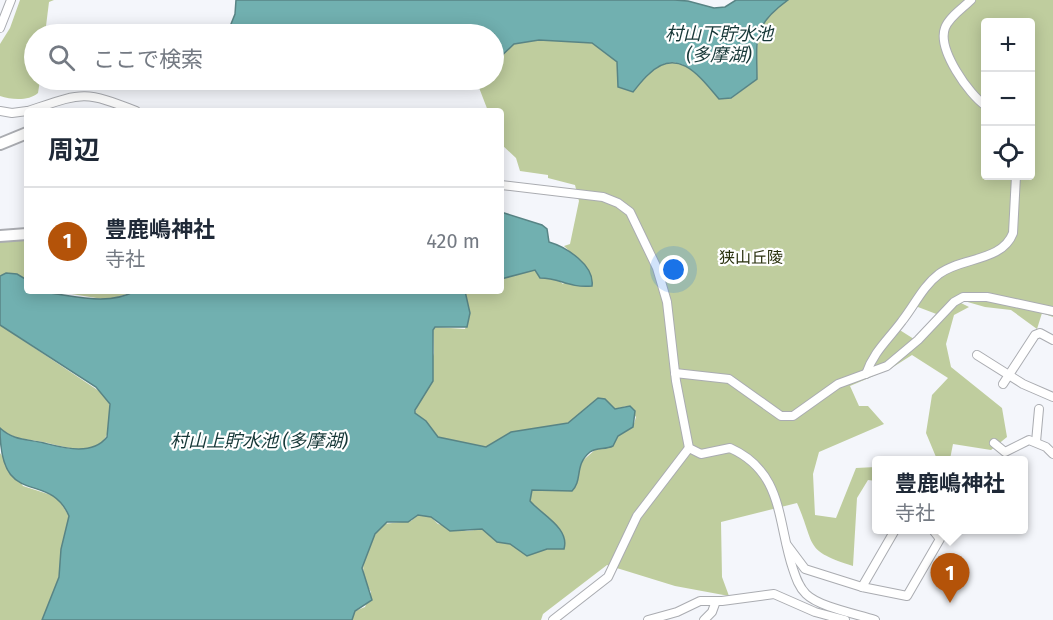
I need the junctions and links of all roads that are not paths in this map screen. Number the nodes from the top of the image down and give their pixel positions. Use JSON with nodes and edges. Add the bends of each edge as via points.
{"nodes":[{"id":1,"x":11,"y":0,"type":"edge"},
{"id":2,"x":971,"y":0,"type":"edge"},
{"id":3,"x":0,"y":28,"type":"edge"},
{"id":4,"x":981,"y":102,"type":"edge"},
{"id":5,"x":37,"y":108,"type":"edge"},
{"id":6,"x":128,"y":108,"type":"edge"},
{"id":7,"x":0,"y":111,"type":"edge"},
{"id":8,"x":24,"y":111,"type":"edge"},
{"id":9,"x":24,"y":134,"type":"edge"},
{"id":10,"x":0,"y":144,"type":"edge"},
{"id":11,"x":1016,"y":180,"type":"edge"},
{"id":12,"x":504,"y":185,"type":"edge"},
{"id":13,"x":24,"y":234,"type":"edge"},
{"id":14,"x":0,"y":236,"type":"edge"},
{"id":15,"x":1053,"y":312,"type":"edge"},
{"id":16,"x":1053,"y":340,"type":"edge"},
{"id":17,"x":977,"y":355,"type":"dead end"},
{"id":18,"x":675,"y":373,"type":"junction"},
{"id":19,"x":866,"y":374,"type":"junction"},
{"id":20,"x":1009,"y":375,"type":"junction"},
{"id":21,"x":1003,"y":384,"type":"dead end"},
{"id":22,"x":1053,"y":397,"type":"edge"},
{"id":23,"x":1039,"y":409,"type":"dead end"},
{"id":24,"x":1036,"y":442,"type":"junction"},
{"id":25,"x":994,"y":443,"type":"dead end"},
{"id":26,"x":689,"y":448,"type":"junction"},
{"id":27,"x":1053,"y":454,"type":"edge"},
{"id":28,"x":893,"y":534,"type":"edge"},
{"id":29,"x":936,"y":534,"type":"edge"},
{"id":30,"x":786,"y":544,"type":"junction"},
{"id":31,"x":862,"y":587,"type":"junction"},
{"id":32,"x":716,"y":601,"type":"junction"},
{"id":33,"x":553,"y":620,"type":"edge"},
{"id":34,"x":648,"y":620,"type":"edge"},
{"id":35,"x":704,"y":620,"type":"edge"},
{"id":36,"x":845,"y":620,"type":"edge"},
{"id":37,"x":875,"y":620,"type":"edge"}],
"edges":[{"from":1,"to":3,"type":"street"},
{"from":2,"to":4,"type":"street","via":[[947,23],[944,35],[963,83]]},
{"from":5,"to":6,"type":"street","via":[[80,95]]},
{"from":7,"to":8,"type":"street"},
{"from":9,"to":10,"type":"main road"},
{"from":11,"to":19,"type":"street","via":[[1010,240],[993,253],[936,276],[881,344]]},
{"from":12,"to":18,"type":"street","via":[[603,197],[630,212],[664,291]]},
{"from":13,"to":14,"type":"main road"},
{"from":15,"to":19,"type":"street","via":[[987,297],[963,297],[891,362]]},
{"from":16,"to":20,"type":"street","via":[[1040,333],[1035,335]]},
{"from":17,"to":20,"type":"street"},
{"from":18,"to":19,"type":"street","via":[[729,379],[787,417],[838,384]]},
{"from":18,"to":26,"type":"street"},
{"from":20,"to":21,"type":"street"},
{"from":20,"to":22,"type":"street"},
{"from":23,"to":24,"type":"street"},
{"from":24,"to":25,"type":"street","via":[[1029,440],[1005,452]]},
{"from":24,"to":27,"type":"street"},
{"from":26,"to":30,"type":"street","via":[[701,453],[730,448],[761,469],[772,488]]},
{"from":26,"to":33,"type":"street","via":[[637,516],[608,577]]},
{"from":28,"to":31,"type":"street"},
{"from":29,"to":31,"type":"street","via":[[940,539],[907,596]]},
{"from":30,"to":31,"type":"street","via":[[805,569]]},
{"from":30,"to":37,"type":"street","via":[[798,584],[810,597]]},
{"from":32,"to":34,"type":"street","via":[[700,601]]},
{"from":32,"to":35,"type":"street"},
{"from":32,"to":36,"type":"street","via":[[774,594]]}]}
